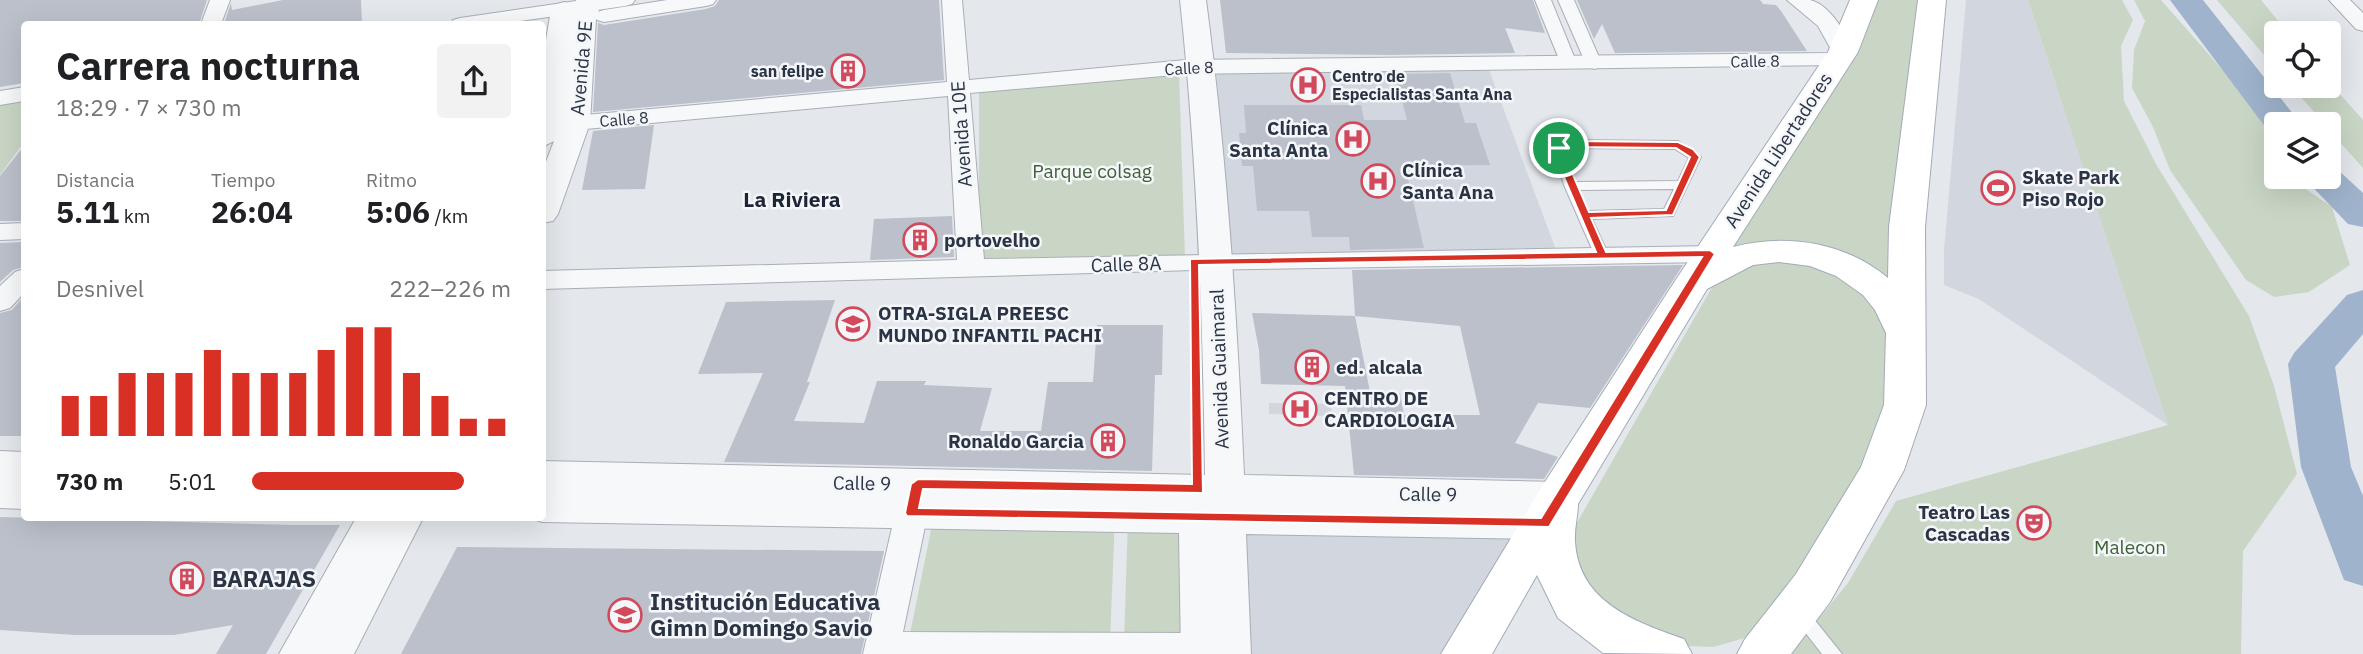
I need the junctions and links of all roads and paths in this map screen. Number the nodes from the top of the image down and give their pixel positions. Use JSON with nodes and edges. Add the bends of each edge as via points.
{"nodes":[{"id":1,"x":220,"y":0,"type":"edge"},
{"id":2,"x":625,"y":0,"type":"edge"},
{"id":3,"x":706,"y":0,"type":"edge"},
{"id":4,"x":952,"y":0,"type":"edge"},
{"id":5,"x":1176,"y":0,"type":"edge"},
{"id":6,"x":1194,"y":0,"type":"edge"},
{"id":7,"x":1543,"y":0,"type":"edge"},
{"id":8,"x":1566,"y":0,"type":"edge"},
{"id":9,"x":1797,"y":0,"type":"edge"},
{"id":10,"x":1864,"y":0,"type":"edge"},
{"id":11,"x":1933,"y":0,"type":"edge"},
{"id":12,"x":2339,"y":0,"type":"edge"},
{"id":13,"x":571,"y":12,"type":"edge"},
{"id":14,"x":212,"y":21,"type":"edge"},
{"id":15,"x":488,"y":21,"type":"edge"},
{"id":16,"x":2363,"y":25,"type":"edge"},
{"id":17,"x":1840,"y":55,"type":"junction"},
{"id":18,"x":1569,"y":64,"type":"junction"},
{"id":19,"x":1594,"y":64,"type":"junction"},
{"id":20,"x":1194,"y":67,"type":"junction"},
{"id":21,"x":958,"y":90,"type":"junction"},
{"id":22,"x":21,"y":94,"type":"edge"},
{"id":23,"x":0,"y":98,"type":"edge"},
{"id":24,"x":546,"y":121,"type":"edge"},
{"id":25,"x":576,"y":123,"type":"junction"},
{"id":26,"x":546,"y":130,"type":"edge"},
{"id":27,"x":1682,"y":185,"type":"junction"},
{"id":28,"x":1572,"y":186,"type":"junction"},
{"id":29,"x":546,"y":204,"type":"edge"},
{"id":30,"x":1585,"y":215,"type":"junction"},
{"id":31,"x":21,"y":231,"type":"edge"},
{"id":32,"x":0,"y":232,"type":"edge"},
{"id":33,"x":1602,"y":256,"type":"junction"},
{"id":34,"x":1205,"y":262,"type":"junction"},
{"id":35,"x":1701,"y":267,"type":"junction"},
{"id":36,"x":971,"y":268,"type":"junction"},
{"id":37,"x":546,"y":280,"type":"edge"},
{"id":38,"x":1905,"y":332,"type":"junction"},
{"id":39,"x":0,"y":466,"type":"edge"},
{"id":40,"x":21,"y":466,"type":"edge"},
{"id":41,"x":546,"y":476,"type":"edge"},
{"id":42,"x":0,"y":494,"type":"edge"},
{"id":43,"x":21,"y":494,"type":"edge"},
{"id":44,"x":914,"y":498,"type":"junction"},
{"id":45,"x":1212,"y":504,"type":"junction"},
{"id":46,"x":546,"y":506,"type":"edge"},
{"id":47,"x":1553,"y":508,"type":"junction"},
{"id":48,"x":375,"y":521,"type":"edge"},
{"id":49,"x":401,"y":521,"type":"edge"},
{"id":50,"x":1780,"y":631,"type":"edge"},
{"id":51,"x":882,"y":651,"type":"edge"},
{"id":52,"x":1211,"y":652,"type":"edge"},
{"id":53,"x":301,"y":654,"type":"edge"},
{"id":54,"x":331,"y":654,"type":"edge"},
{"id":55,"x":1466,"y":654,"type":"edge"},
{"id":56,"x":1667,"y":654,"type":"edge"},
{"id":57,"x":1736,"y":654,"type":"edge"},
{"id":58,"x":1833,"y":654,"type":"edge"}],
"edges":[{"from":1,"to":14,"type":"street"},
{"from":2,"to":13,"type":"street"},
{"from":3,"to":13,"type":"street"},
{"from":4,"to":21,"type":"street","name":"Avenida 10E"},
{"from":5,"to":20,"type":"street","name":"Avenida Guaimaral"},
{"from":6,"to":20,"type":"street","name":"Avenida Guaimaral"},
{"from":7,"to":18,"type":"street"},
{"from":8,"to":19,"type":"street"},
{"from":9,"to":17,"type":"street","via":[[1817,12],[1836,33]]},
{"from":10,"to":17,"type":"main road","name":"Avenida Libertadores"},
{"from":11,"to":38,"type":"main road","via":[[1907,227]]},
{"from":12,"to":16,"type":"street"},
{"from":13,"to":15,"type":"street"},
{"from":13,"to":24,"type":"street","name":"Avenida 9E"},
{"from":13,"to":25,"type":"street","name":"Avenida 9E"},
{"from":17,"to":19,"type":"street","name":"Calle 8"},
{"from":17,"to":35,"type":"main road","name":"Avenida Libertadores"},
{"from":18,"to":19,"type":"street","name":"Calle 8"},
{"from":18,"to":20,"type":"street","name":"Calle 8"},
{"from":20,"to":21,"type":"street","name":"Calle 8"},
{"from":20,"to":34,"type":"street","name":"Avenida Guaimaral"},
{"from":21,"to":25,"type":"street","name":"Calle 8"},
{"from":21,"to":36,"type":"street","name":"Avenida 10E"},
{"from":22,"to":23,"type":"street"},
{"from":25,"to":26,"type":"street","name":"Calle 8"},
{"from":25,"to":29,"type":"street","name":"Avenida 9E"},
{"from":27,"to":28,"type":"lane"},
{"from":27,"to":28,"type":"lane","via":[[1695,157],[1678,145],[1564,144],[1559,154]]},
{"from":27,"to":30,"type":"lane","via":[[1670,213]]},
{"from":28,"to":30,"type":"lane"},
{"from":30,"to":33,"type":"lane"},
{"from":31,"to":32,"type":"street"},
{"from":33,"to":34,"type":"street","name":"Calle 8A"},
{"from":33,"to":35,"type":"street","name":"Calle 8A"},
{"from":34,"to":36,"type":"street","name":"Calle 8A"},
{"from":34,"to":45,"type":"street","name":"Avenida Guaimaral"},
{"from":35,"to":38,"type":"main road","via":[[1757,252],[1822,258],[1874,285]]},
{"from":35,"to":47,"type":"main road","name":"Avenida Libertadores"},
{"from":36,"to":37,"type":"street","name":"Calle 8A"},
{"from":38,"to":50,"type":"main road","via":[[1905,405],[1882,470],[1813,588]]},
{"from":39,"to":40,"type":"street"},
{"from":41,"to":44,"type":"street","name":"Calle 9"},
{"from":42,"to":43,"type":"street"},
{"from":44,"to":45,"type":"street","name":"Calle 9"},
{"from":44,"to":46,"type":"street","name":"Calle 9"},
{"from":44,"to":51,"type":"street"},
{"from":45,"to":47,"type":"street","name":"Calle 9"},
{"from":45,"to":52,"type":"street","name":"Avenida Guaimaral"},
{"from":47,"to":55,"type":"main road","name":"Avenida Libertadores"},
{"from":47,"to":56,"type":"main road","via":[[1552,542],[1574,604],[1620,638]]},
{"from":48,"to":53,"type":"street"},
{"from":49,"to":54,"type":"street"},
{"from":50,"to":57,"type":"main road","via":[[1755,649]]},
{"from":50,"to":58,"type":"lane"},
{"from":51,"to":52,"type":"street"}]}
